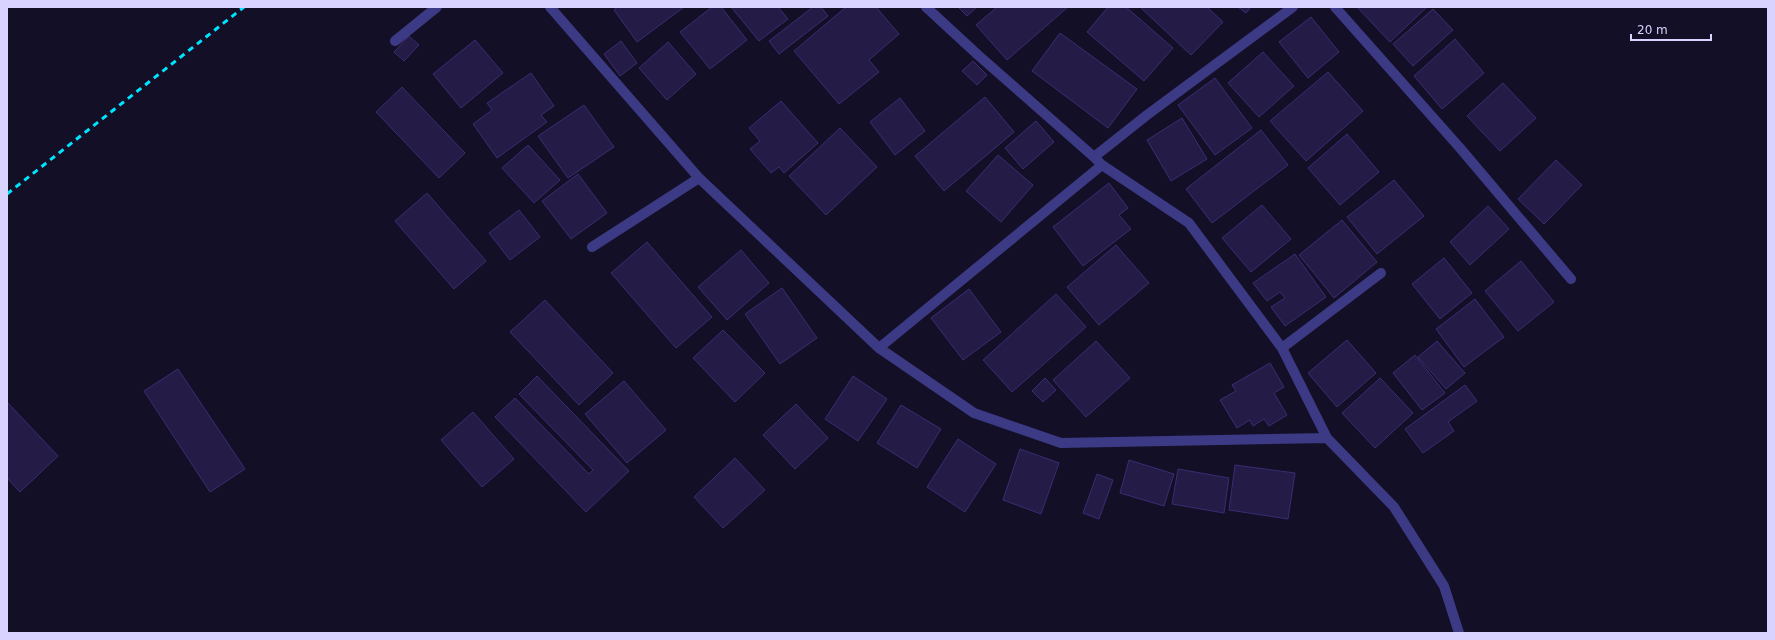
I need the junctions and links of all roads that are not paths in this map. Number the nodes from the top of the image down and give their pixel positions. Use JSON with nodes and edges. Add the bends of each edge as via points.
{"nodes":[{"id":1,"x":437,"y":7,"type":"edge"},
{"id":2,"x":550,"y":7,"type":"edge"},
{"id":3,"x":926,"y":7,"type":"edge"},
{"id":4,"x":1292,"y":7,"type":"edge"},
{"id":5,"x":1335,"y":7,"type":"edge"},
{"id":6,"x":396,"y":41,"type":"dead end"},
{"id":7,"x":1094,"y":157,"type":"junction"},
{"id":8,"x":1102,"y":165,"type":"junction"},
{"id":9,"x":699,"y":178,"type":"junction"},
{"id":10,"x":592,"y":247,"type":"dead end"},
{"id":11,"x":1381,"y":273,"type":"dead end"},
{"id":12,"x":1571,"y":279,"type":"dead end"},
{"id":13,"x":879,"y":348,"type":"junction"},
{"id":14,"x":1282,"y":348,"type":"junction"},
{"id":15,"x":1327,"y":438,"type":"junction"},
{"id":16,"x":1459,"y":633,"type":"edge"}],
"edges":[{"from":1,"to":6,"type":"street"},
{"from":2,"to":9,"type":"street"},
{"from":3,"to":7,"type":"street"},
{"from":4,"to":7,"type":"street"},
{"from":5,"to":12,"type":"street","via":[[1460,148]]},
{"from":7,"to":8,"type":"street"},
{"from":8,"to":13,"type":"street"},
{"from":8,"to":14,"type":"street","via":[[1189,223]]},
{"from":9,"to":10,"type":"street"},
{"from":9,"to":13,"type":"street"},
{"from":11,"to":14,"type":"street"},
{"from":13,"to":15,"type":"street","via":[[974,414],[1061,443]]},
{"from":14,"to":15,"type":"street"},
{"from":15,"to":16,"type":"street","via":[[1394,507],[1444,586]]}]}
